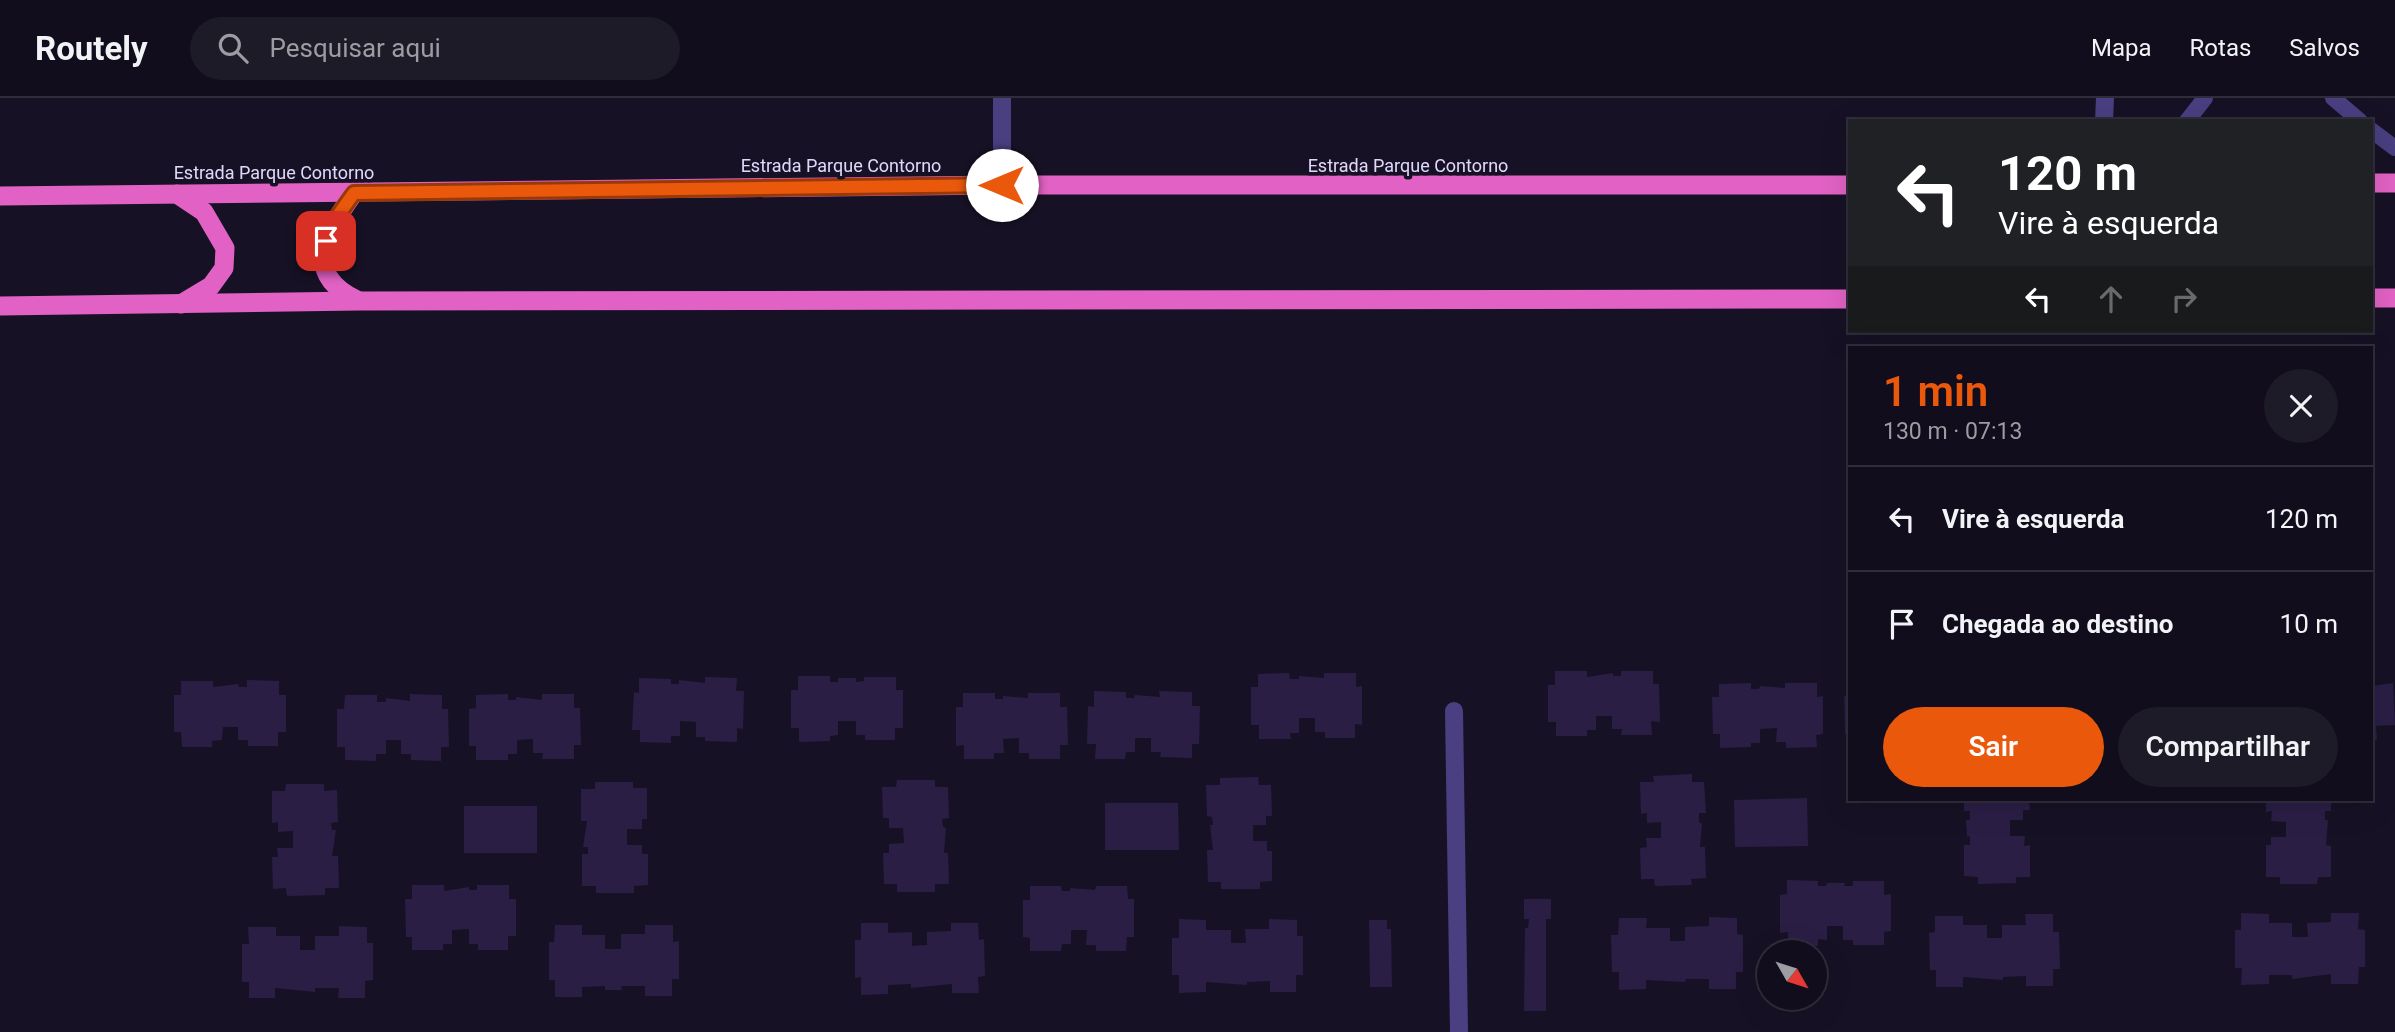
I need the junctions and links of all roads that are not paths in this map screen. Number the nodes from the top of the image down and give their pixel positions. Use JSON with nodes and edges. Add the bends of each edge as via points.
{"nodes":[{"id":1,"x":1002,"y":98,"type":"edge"},
{"id":2,"x":2105,"y":98,"type":"edge"},
{"id":3,"x":2205,"y":98,"type":"edge"},
{"id":4,"x":2333,"y":98,"type":"edge"},
{"id":5,"x":2105,"y":119,"type":"edge"},
{"id":6,"x":2189,"y":119,"type":"edge"},
{"id":7,"x":2358,"y":119,"type":"edge"},
{"id":8,"x":2373,"y":132,"type":"edge"},
{"id":9,"x":2395,"y":148,"type":"edge"},
{"id":10,"x":2373,"y":183,"type":"edge"},
{"id":11,"x":2395,"y":183,"type":"edge"},
{"id":12,"x":1848,"y":184,"type":"edge"},
{"id":13,"x":1002,"y":185,"type":"junction"},
{"id":14,"x":354,"y":193,"type":"junction"},
{"id":15,"x":176,"y":194,"type":"junction"},
{"id":16,"x":0,"y":196,"type":"edge"},
{"id":17,"x":2373,"y":298,"type":"edge"},
{"id":18,"x":2395,"y":298,"type":"edge"},
{"id":19,"x":1848,"y":299,"type":"edge"},
{"id":20,"x":359,"y":301,"type":"junction"},
{"id":21,"x":180,"y":304,"type":"junction"},
{"id":22,"x":0,"y":306,"type":"edge"},
{"id":23,"x":1454,"y":712,"type":"dead end"},
{"id":24,"x":1459,"y":1032,"type":"edge"}],
"edges":[{"from":1,"to":13,"type":"street"},
{"from":2,"to":5,"type":"street"},
{"from":3,"to":6,"type":"lane"},
{"from":4,"to":7,"type":"lane"},
{"from":8,"to":9,"type":"lane"},
{"from":10,"to":11,"type":"highway"},
{"from":12,"to":13,"type":"highway","name":"Estrada Parque Contorno"},
{"from":13,"to":14,"type":"highway","name":"Estrada Parque Contorno"},
{"from":14,"to":15,"type":"highway","name":"Estrada Parque Contorno"},
{"from":14,"to":20,"type":"highway","via":[[334,221],[323,261],[326,276],[338,291]]},
{"from":15,"to":16,"type":"highway","name":"Estrada Parque Contorno"},
{"from":15,"to":21,"type":"highway","via":[[205,212],[225,248],[224,268],[211,286]]},
{"from":17,"to":18,"type":"highway"},
{"from":19,"to":20,"type":"highway"},
{"from":20,"to":21,"type":"highway"},
{"from":21,"to":22,"type":"highway"},
{"from":23,"to":24,"type":"street"}]}
